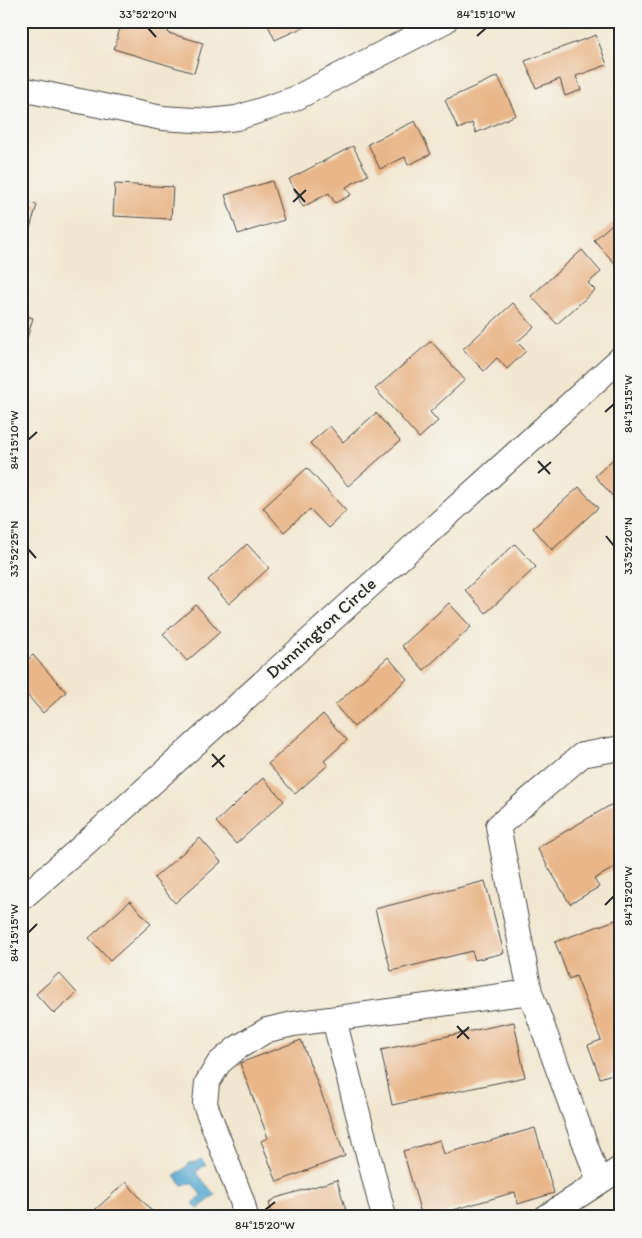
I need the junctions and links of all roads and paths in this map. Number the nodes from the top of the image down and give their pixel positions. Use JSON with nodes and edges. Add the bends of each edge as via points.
{"nodes":[{"id":1,"x":444,"y":21,"type":"edge"},
{"id":2,"x":21,"y":89,"type":"edge"},
{"id":3,"x":621,"y":358,"type":"edge"},
{"id":4,"x":621,"y":748,"type":"edge"},
{"id":5,"x":21,"y":899,"type":"edge"},
{"id":6,"x":530,"y":992,"type":"junction"},
{"id":7,"x":334,"y":1019,"type":"junction"},
{"id":8,"x":621,"y":1168,"type":"edge"},
{"id":9,"x":599,"y":1182,"type":"junction"},
{"id":10,"x":246,"y":1217,"type":"edge"},
{"id":11,"x":384,"y":1217,"type":"edge"},
{"id":12,"x":546,"y":1217,"type":"edge"}],
"edges":[{"from":1,"to":2,"type":"street","via":[[294,99],[237,118],[162,118]]},
{"from":3,"to":5,"type":"street","name":"Dunnington Circle"},
{"from":4,"to":6,"type":"street","via":[[582,755],[498,826]]},
{"from":6,"to":7,"type":"street"},
{"from":6,"to":9,"type":"street"},
{"from":7,"to":10,"type":"street","via":[[267,1030],[219,1063],[207,1083],[205,1104]]},
{"from":7,"to":11,"type":"street"},
{"from":8,"to":9,"type":"street"},
{"from":9,"to":12,"type":"street"}]}
